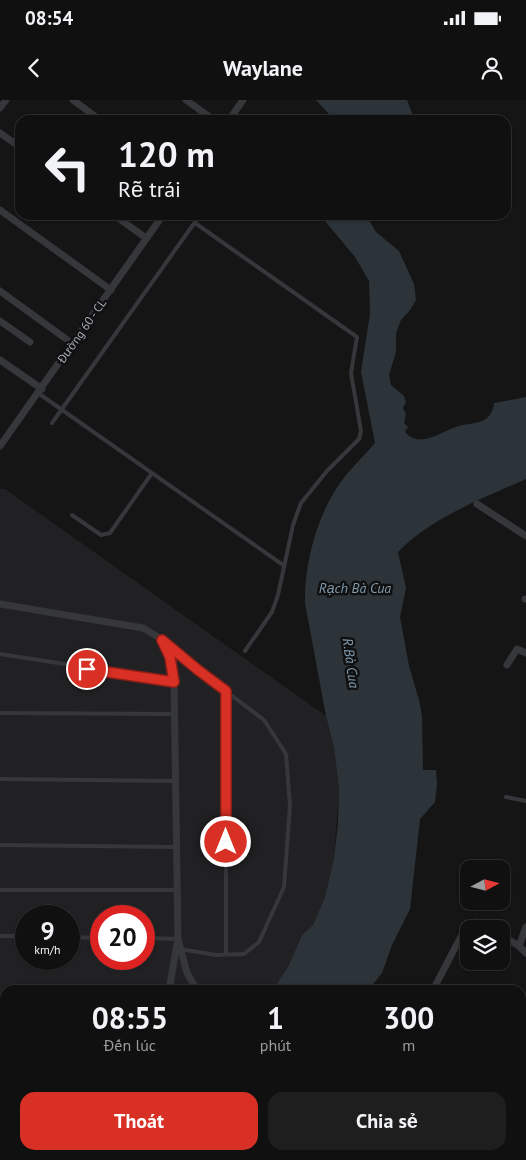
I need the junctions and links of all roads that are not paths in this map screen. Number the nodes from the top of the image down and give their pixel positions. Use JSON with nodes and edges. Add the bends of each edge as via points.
{"nodes":[{"id":1,"x":6,"y":100,"type":"edge"},
{"id":2,"x":73,"y":100,"type":"edge"},
{"id":3,"x":186,"y":100,"type":"edge"},
{"id":4,"x":243,"y":100,"type":"edge"},
{"id":5,"x":0,"y":108,"type":"edge"},
{"id":6,"x":93,"y":115,"type":"edge"},
{"id":7,"x":207,"y":115,"type":"edge"},
{"id":8,"x":232,"y":115,"type":"edge"},
{"id":9,"x":0,"y":133,"type":"edge"},
{"id":10,"x":15,"y":144,"type":"edge"},
{"id":11,"x":0,"y":210,"type":"edge"},
{"id":12,"x":121,"y":220,"type":"edge"},
{"id":13,"x":159,"y":220,"type":"edge"},
{"id":14,"x":196,"y":220,"type":"edge"},
{"id":15,"x":194,"y":223,"type":"junction"},
{"id":16,"x":146,"y":238,"type":"junction"},
{"id":17,"x":111,"y":290,"type":"junction"},
{"id":18,"x":0,"y":291,"type":"edge"},
{"id":19,"x":0,"y":321,"type":"edge"},
{"id":20,"x":30,"y":342,"type":"dead end"},
{"id":21,"x":73,"y":344,"type":"junction"},
{"id":22,"x":0,"y":360,"type":"edge"},
{"id":23,"x":40,"y":391,"type":"junction"},
{"id":24,"x":61,"y":410,"type":"junction"},
{"id":25,"x":52,"y":423,"type":"dead end"},
{"id":26,"x":2,"y":440,"type":"edge"},
{"id":27,"x":152,"y":473,"type":"junction"},
{"id":28,"x":477,"y":504,"type":"dead end"},
{"id":29,"x":72,"y":515,"type":"dead end"},
{"id":30,"x":526,"y":536,"type":"edge"},
{"id":31,"x":283,"y":565,"type":"junction"},
{"id":32,"x":0,"y":604,"type":"edge"},
{"id":33,"x":162,"y":640,"type":"junction"},
{"id":34,"x":245,"y":651,"type":"dead end"},
{"id":35,"x":526,"y":653,"type":"edge"},
{"id":36,"x":0,"y":654,"type":"edge"},
{"id":37,"x":507,"y":665,"type":"dead end"},
{"id":38,"x":174,"y":682,"type":"junction"},
{"id":39,"x":226,"y":691,"type":"junction"},
{"id":40,"x":0,"y":713,"type":"edge"},
{"id":41,"x":175,"y":714,"type":"junction"},
{"id":42,"x":0,"y":779,"type":"edge"},
{"id":43,"x":176,"y":780,"type":"junction"},
{"id":44,"x":506,"y":797,"type":"dead end"},
{"id":45,"x":526,"y":801,"type":"edge"},
{"id":46,"x":0,"y":845,"type":"edge"},
{"id":47,"x":176,"y":846,"type":"junction"},
{"id":48,"x":0,"y":890,"type":"edge"},
{"id":49,"x":177,"y":890,"type":"junction"},
{"id":50,"x":526,"y":927,"type":"edge"},
{"id":51,"x":0,"y":936,"type":"edge"},
{"id":52,"x":15,"y":936,"type":"edge"},
{"id":53,"x":155,"y":938,"type":"edge"},
{"id":54,"x":460,"y":938,"type":"edge"},
{"id":55,"x":178,"y":939,"type":"junction"},
{"id":56,"x":510,"y":941,"type":"edge"},
{"id":57,"x":519,"y":946,"type":"junction"},
{"id":58,"x":180,"y":950,"type":"junction"},
{"id":59,"x":526,"y":953,"type":"edge"},
{"id":60,"x":226,"y":954,"type":"junction"},
{"id":61,"x":170,"y":985,"type":"edge"},
{"id":62,"x":194,"y":985,"type":"edge"},
{"id":63,"x":436,"y":985,"type":"edge"}],
"edges":[{"from":1,"to":5,"type":"street"},
{"from":2,"to":6,"type":"street"},
{"from":3,"to":7,"type":"street"},
{"from":4,"to":8,"type":"street"},
{"from":9,"to":10,"type":"street"},
{"from":11,"to":17,"type":"street"},
{"from":12,"to":16,"type":"street"},
{"from":13,"to":16,"type":"street","name":"Đường 60 - CL"},
{"from":14,"to":15,"type":"lane"},
{"from":15,"to":24,"type":"lane"},
{"from":15,"to":31,"type":"lane","via":[[357,337],[351,373],[361,431],[359,439],[301,503],[292,525]]},
{"from":16,"to":17,"type":"street","name":"Đường 60 - CL"},
{"from":17,"to":21,"type":"street","name":"Đường 60 - CL"},
{"from":18,"to":21,"type":"street"},
{"from":19,"to":20,"type":"street"},
{"from":21,"to":23,"type":"street","name":"Đường 60 - CL"},
{"from":22,"to":23,"type":"street"},
{"from":23,"to":24,"type":"lane"},
{"from":23,"to":26,"type":"street","name":"Đường 60 - CL"},
{"from":24,"to":25,"type":"lane"},
{"from":24,"to":27,"type":"lane"},
{"from":27,"to":29,"type":"lane","via":[[110,533],[101,535]]},
{"from":27,"to":31,"type":"lane"},
{"from":28,"to":30,"type":"street"},
{"from":31,"to":34,"type":"lane","via":[[272,612]]},
{"from":32,"to":33,"type":"street","via":[[143,628]]},
{"from":33,"to":38,"type":"street","via":[[170,657]]},
{"from":33,"to":39,"type":"lane"},
{"from":35,"to":37,"type":"street","via":[[517,649]]},
{"from":36,"to":38,"type":"lane"},
{"from":38,"to":41,"type":"street"},
{"from":39,"to":60,"type":"lane"},
{"from":39,"to":60,"type":"lane","via":[[264,720],[286,754],[290,806],[284,887],[259,942],[244,954]]},
{"from":40,"to":41,"type":"lane"},
{"from":41,"to":43,"type":"street"},
{"from":42,"to":43,"type":"lane"},
{"from":43,"to":47,"type":"street"},
{"from":44,"to":45,"type":"lane"},
{"from":46,"to":47,"type":"lane"},
{"from":47,"to":49,"type":"street"},
{"from":48,"to":49,"type":"lane"},
{"from":49,"to":55,"type":"street"},
{"from":50,"to":57,"type":"street"},
{"from":51,"to":52,"type":"lane"},
{"from":53,"to":55,"type":"lane"},
{"from":54,"to":63,"type":"street"},
{"from":55,"to":58,"type":"street"},
{"from":55,"to":61,"type":"street"},
{"from":56,"to":57,"type":"street"},
{"from":57,"to":59,"type":"street"},
{"from":58,"to":60,"type":"lane"},
{"from":58,"to":62,"type":"street"}]}
